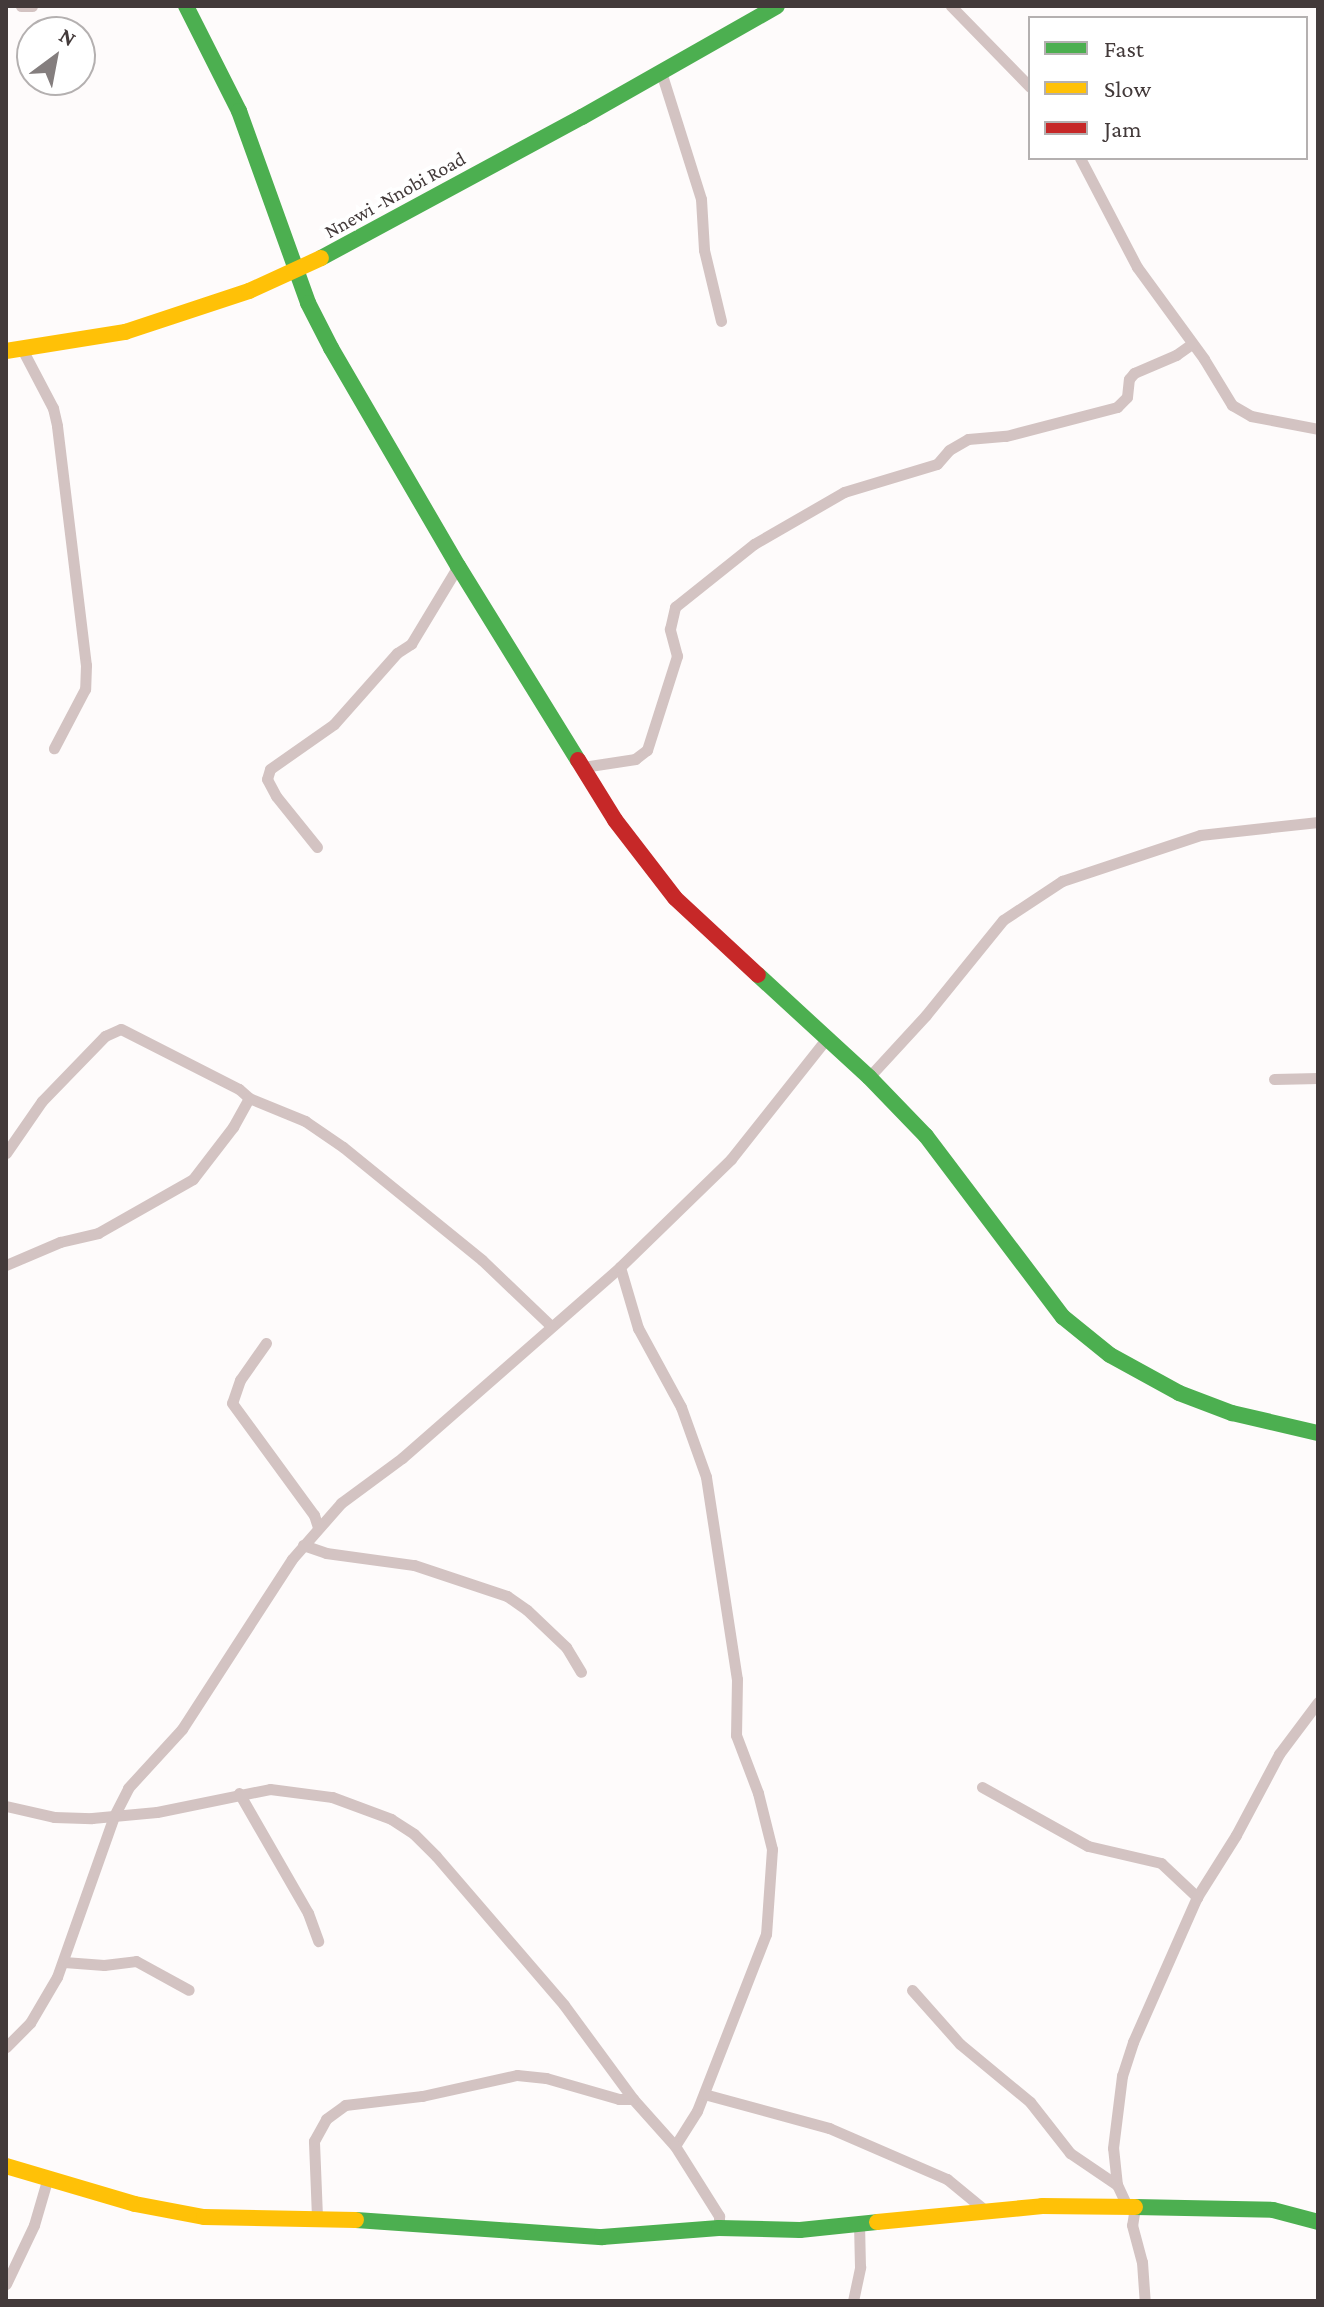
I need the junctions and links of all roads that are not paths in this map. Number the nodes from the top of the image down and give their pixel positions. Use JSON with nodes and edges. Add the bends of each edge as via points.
{"nodes":[{"id":1,"x":21,"y":6,"type":"edge"},
{"id":2,"x":32,"y":6,"type":"edge"},
{"id":3,"x":186,"y":6,"type":"edge"},
{"id":4,"x":777,"y":6,"type":"edge"},
{"id":5,"x":951,"y":6,"type":"edge"},
{"id":6,"x":661,"y":72,"type":"junction"},
{"id":7,"x":1028,"y":85,"type":"edge"},
{"id":8,"x":1081,"y":160,"type":"edge"},
{"id":9,"x":298,"y":270,"type":"junction"},
{"id":10,"x":721,"y":321,"type":"dead end"},
{"id":11,"x":1192,"y":344,"type":"junction"},
{"id":12,"x":14,"y":350,"type":"edge"},
{"id":13,"x":1318,"y":429,"type":"edge"},
{"id":14,"x":458,"y":566,"type":"junction"},
{"id":15,"x":54,"y":748,"type":"dead end"},
{"id":16,"x":583,"y":767,"type":"junction"},
{"id":17,"x":1318,"y":822,"type":"edge"},
{"id":18,"x":317,"y":847,"type":"dead end"},
{"id":19,"x":827,"y":1038,"type":"junction"},
{"id":20,"x":869,"y":1077,"type":"junction"},
{"id":21,"x":1318,"y":1078,"type":"edge"},
{"id":22,"x":1274,"y":1079,"type":"dead end"},
{"id":23,"x":249,"y":1098,"type":"junction"},
{"id":24,"x":6,"y":1153,"type":"edge"},
{"id":25,"x":6,"y":1265,"type":"edge"},
{"id":26,"x":620,"y":1267,"type":"junction"},
{"id":27,"x":551,"y":1326,"type":"junction"},
{"id":28,"x":266,"y":1343,"type":"dead end"},
{"id":29,"x":1318,"y":1433,"type":"edge"},
{"id":30,"x":318,"y":1527,"type":"junction"},
{"id":31,"x":303,"y":1545,"type":"junction"},
{"id":32,"x":581,"y":1672,"type":"dead end"},
{"id":33,"x":1318,"y":1702,"type":"edge"},
{"id":34,"x":982,"y":1787,"type":"dead end"},
{"id":35,"x":239,"y":1793,"type":"junction"},
{"id":36,"x":6,"y":1806,"type":"edge"},
{"id":37,"x":114,"y":1816,"type":"junction"},
{"id":38,"x":1197,"y":1897,"type":"junction"},
{"id":39,"x":318,"y":1941,"type":"dead end"},
{"id":40,"x":64,"y":1962,"type":"junction"},
{"id":41,"x":189,"y":1990,"type":"dead end"},
{"id":42,"x":912,"y":1990,"type":"dead end"},
{"id":43,"x":6,"y":2047,"type":"edge"},
{"id":44,"x":704,"y":2094,"type":"junction"},
{"id":45,"x":633,"y":2099,"type":"junction"},
{"id":46,"x":675,"y":2146,"type":"junction"},
{"id":47,"x":6,"y":2166,"type":"edge"},
{"id":48,"x":48,"y":2177,"type":"junction"},
{"id":49,"x":1117,"y":2185,"type":"junction"},
{"id":50,"x":1131,"y":2206,"type":"junction"},
{"id":51,"x":987,"y":2212,"type":"junction"},
{"id":52,"x":317,"y":2217,"type":"junction"},
{"id":53,"x":1318,"y":2222,"type":"edge"},
{"id":54,"x":859,"y":2224,"type":"junction"},
{"id":55,"x":719,"y":2228,"type":"junction"},
{"id":56,"x":6,"y":2284,"type":"edge"},
{"id":57,"x":853,"y":2301,"type":"edge"},
{"id":58,"x":1145,"y":2301,"type":"edge"}],
"edges":[{"from":1,"to":2,"type":"street"},
{"from":3,"to":9,"type":"street","via":[[239,111]]},
{"from":4,"to":6,"type":"street","name":"Nnewi -Nnobi Road"},
{"from":5,"to":7,"type":"street"},
{"from":6,"to":9,"type":"street","name":"Nnewi -Nnobi Road"},
{"from":6,"to":10,"type":"street","via":[[701,199],[704,250]]},
{"from":8,"to":11,"type":"street","via":[[1137,267]]},
{"from":9,"to":12,"type":"street","name":"Nnewi -Nnobi Road","via":[[125,332]]},
{"from":9,"to":14,"type":"street","via":[[331,348]]},
{"from":11,"to":13,"type":"street","via":[[1240,412]]},
{"from":11,"to":16,"type":"street","via":[[1134,373],[1127,397],[1117,407],[1006,436],[968,439],[937,464],[844,492],[754,544],[675,607],[670,629],[677,656],[647,750],[635,759]]},
{"from":12,"to":15,"type":"street","via":[[53,408],[86,665],[85,689]]},
{"from":14,"to":16,"type":"street"},
{"from":14,"to":18,"type":"street","via":[[411,644],[397,653],[347,712],[270,769],[267,779],[276,796]]},
{"from":16,"to":19,"type":"street","via":[[615,820],[675,898]]},
{"from":17,"to":20,"type":"street","via":[[1200,835],[1062,881],[1003,920]]},
{"from":19,"to":20,"type":"street"},
{"from":19,"to":26,"type":"street","via":[[731,1159]]},
{"from":20,"to":29,"type":"street","via":[[926,1136],[1063,1317],[1110,1355],[1179,1393],[1232,1413]]},
{"from":21,"to":22,"type":"street"},
{"from":23,"to":24,"type":"street","via":[[128,1032],[115,1030],[42,1101]]},
{"from":23,"to":25,"type":"street","via":[[209,1161],[185,1184],[98,1233]]},
{"from":23,"to":27,"type":"street","via":[[305,1121],[374,1170]]},
{"from":26,"to":27,"type":"street"},
{"from":26,"to":44,"type":"street","via":[[638,1328],[681,1407],[706,1477],[737,1679],[736,1735],[772,1849],[766,1934]]},
{"from":27,"to":30,"type":"street"},
{"from":28,"to":30,"type":"street","via":[[240,1380],[232,1403]]},
{"from":30,"to":31,"type":"street"},
{"from":31,"to":32,"type":"street","via":[[414,1565],[507,1596],[566,1647]]},
{"from":31,"to":37,"type":"street","via":[[182,1729],[128,1788]]},
{"from":33,"to":38,"type":"street","via":[[1279,1754]]},
{"from":34,"to":38,"type":"street","via":[[1075,1840],[1161,1863]]},
{"from":35,"to":37,"type":"street"},
{"from":35,"to":39,"type":"street","via":[[308,1913]]},
{"from":35,"to":45,"type":"street","via":[[270,1789],[332,1797],[391,1819],[414,1834],[564,2005]]},
{"from":36,"to":37,"type":"street","via":[[54,1817]]},
{"from":37,"to":40,"type":"street"},
{"from":38,"to":49,"type":"street","via":[[1122,2076],[1113,2148]]},
{"from":40,"to":41,"type":"street","via":[[136,1961]]},
{"from":40,"to":43,"type":"street","via":[[30,2023]]},
{"from":42,"to":49,"type":"street","via":[[960,2044],[1030,2102],[1070,2153]]},
{"from":44,"to":46,"type":"street"},
{"from":44,"to":51,"type":"street","via":[[829,2128],[947,2179]]},
{"from":45,"to":46,"type":"street"},
{"from":45,"to":52,"type":"street","via":[[517,2075],[422,2096],[345,2105],[326,2119],[314,2141]]},
{"from":46,"to":55,"type":"street","via":[[719,2216]]},
{"from":47,"to":48,"type":"street"},
{"from":48,"to":52,"type":"street","via":[[166,2212],[274,2221]]},
{"from":48,"to":56,"type":"street","via":[[34,2225]]},
{"from":49,"to":50,"type":"street"},
{"from":50,"to":51,"type":"street"},
{"from":50,"to":53,"type":"street","via":[[1273,2210]]},
{"from":50,"to":58,"type":"street"},
{"from":51,"to":54,"type":"street"},
{"from":52,"to":55,"type":"street","via":[[602,2237]]},
{"from":54,"to":55,"type":"street","via":[[800,2230]]},
{"from":54,"to":57,"type":"street","via":[[860,2267]]}]}
